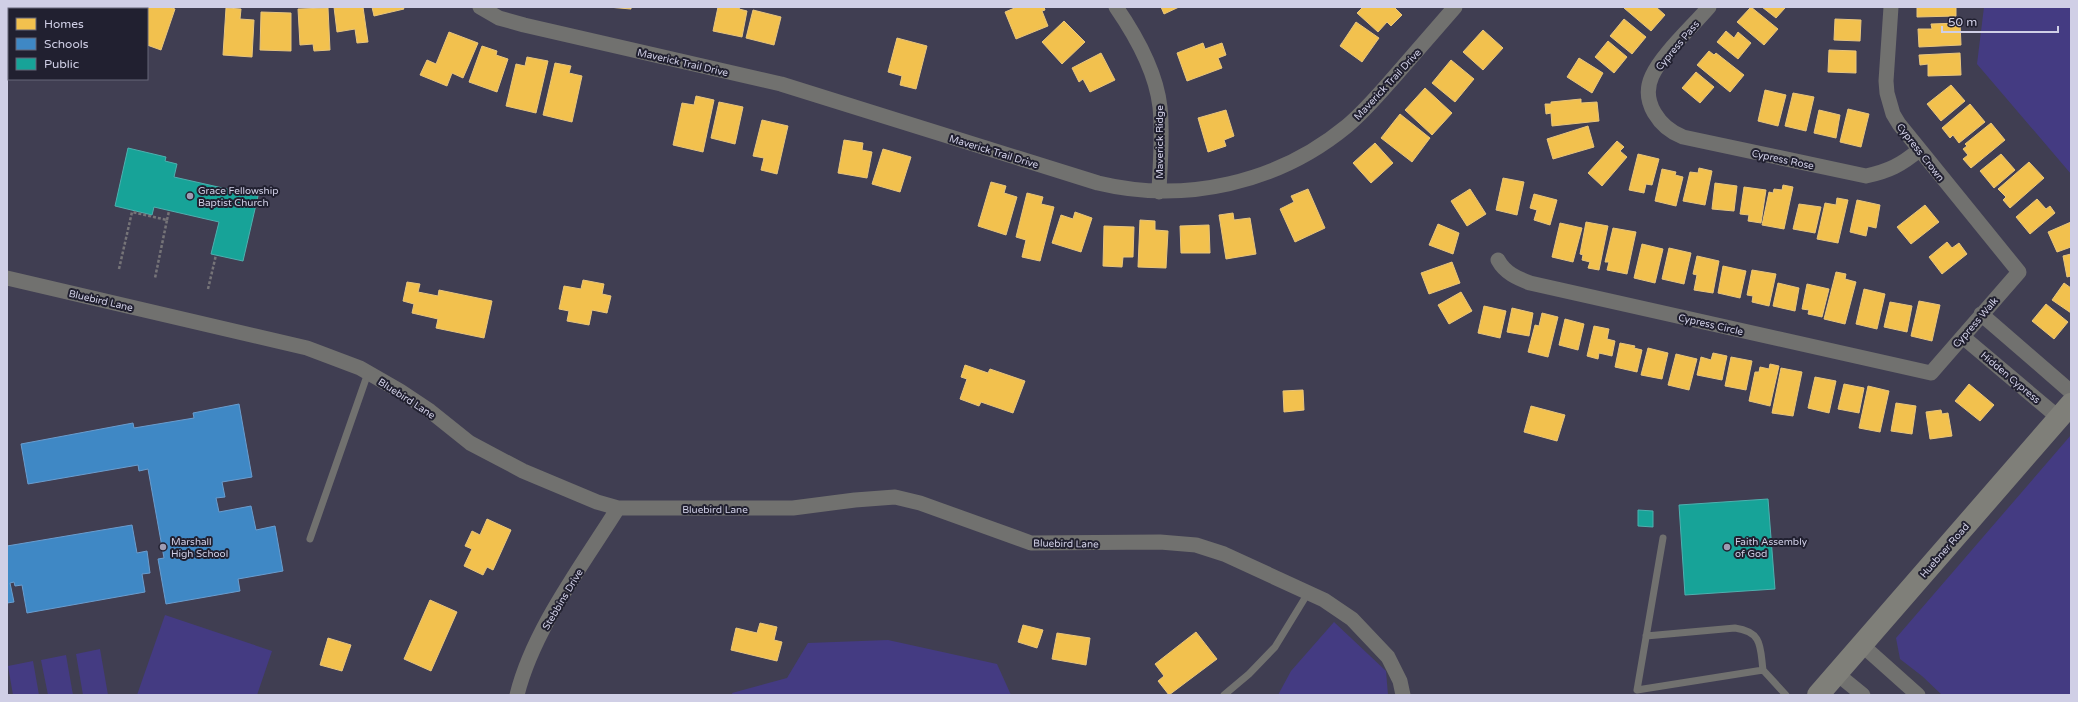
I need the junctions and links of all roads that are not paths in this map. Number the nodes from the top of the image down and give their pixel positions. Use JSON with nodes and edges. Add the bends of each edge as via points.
{"nodes":[{"id":1,"x":480,"y":7,"type":"edge"},
{"id":2,"x":1116,"y":7,"type":"edge"},
{"id":3,"x":1456,"y":7,"type":"edge"},
{"id":4,"x":1709,"y":7,"type":"edge"},
{"id":5,"x":1891,"y":7,"type":"edge"},
{"id":6,"x":1652,"y":110,"type":"joint"},
{"id":7,"x":1919,"y":150,"type":"junction"},
{"id":8,"x":1159,"y":192,"type":"junction"},
{"id":9,"x":1498,"y":260,"type":"dead end"},
{"id":10,"x":2019,"y":272,"type":"joint"},
{"id":11,"x":7,"y":278,"type":"edge"},
{"id":12,"x":1981,"y":314,"type":"junction"},
{"id":13,"x":1963,"y":337,"type":"junction"},
{"id":14,"x":368,"y":373,"type":"junction"},
{"id":15,"x":1931,"y":373,"type":"joint"},
{"id":16,"x":2071,"y":392,"type":"edge"},
{"id":17,"x":2065,"y":411,"type":"edge"},
{"id":18,"x":618,"y":508,"type":"junction"},
{"id":19,"x":310,"y":538,"type":"dead end"},
{"id":20,"x":1663,"y":538,"type":"dead end"},
{"id":21,"x":1308,"y":593,"type":"junction"},
{"id":22,"x":1646,"y":636,"type":"junction"},
{"id":23,"x":1862,"y":645,"type":"junction"},
{"id":24,"x":1763,"y":670,"type":"junction"},
{"id":25,"x":1836,"y":673,"type":"junction"},
{"id":26,"x":517,"y":695,"type":"edge"},
{"id":27,"x":1224,"y":695,"type":"edge"},
{"id":28,"x":1403,"y":695,"type":"edge"},
{"id":29,"x":1786,"y":695,"type":"edge"},
{"id":30,"x":1818,"y":695,"type":"edge"},
{"id":31,"x":1863,"y":695,"type":"edge"},
{"id":32,"x":1918,"y":695,"type":"edge"}],
"edges":[{"from":1,"to":8,"type":"street","name":"Maverick Trail Drive","via":[[499,18],[524,25],[781,84],[1098,183],[1122,189]]},
{"from":2,"to":8,"type":"street","name":"Maverick Ridge","via":[[1142,50],[1160,106]]},
{"from":3,"to":8,"type":"street","name":"Maverick Trail Drive","via":[[1370,105],[1327,141],[1272,170],[1245,180],[1207,188]]},
{"from":4,"to":6,"type":"street","name":"Cypress Pass","via":[[1660,62],[1651,76],[1649,100]]},
{"from":5,"to":7,"type":"street","name":"Cypress Crown","via":[[1887,93],[1893,114]]},
{"from":6,"to":7,"type":"street","name":"Cypress Rose","via":[[1665,127],[1683,137],[1866,176],[1888,171]]},
{"from":7,"to":10,"type":"street","name":"Cypress Crown"},
{"from":9,"to":15,"type":"street","name":"Cypress Circle","via":[[1513,276],[1530,283]]},
{"from":10,"to":12,"type":"street","name":"Cypress Walk"},
{"from":11,"to":14,"type":"street","name":"Bluebird Lane","via":[[307,348]]},
{"from":12,"to":13,"type":"street","name":"Cypress Walk"},
{"from":12,"to":16,"type":"street"},
{"from":13,"to":15,"type":"street","name":"Cypress Walk"},
{"from":13,"to":17,"type":"street","name":"Hidden Cypress"},
{"from":14,"to":18,"type":"street","name":"Bluebird Lane","via":[[430,411],[470,443],[503,461],[597,502]]},
{"from":14,"to":19,"type":"lane"},
{"from":17,"to":23,"type":"main road","name":"Huebner Road"},
{"from":18,"to":21,"type":"street","name":"Bluebird Lane","via":[[793,508],[895,497],[920,503],[1031,543],[1160,542],[1196,545],[1224,554]]},
{"from":18,"to":26,"type":"street","name":"Stebbins Drive","via":[[548,620],[531,652]]},
{"from":20,"to":22,"type":"lane"},
{"from":21,"to":27,"type":"lane","via":[[1275,647]]},
{"from":21,"to":28,"type":"street","name":"Bluebird Lane","via":[[1324,600],[1370,635],[1388,657]]},
{"from":22,"to":24,"type":"lane","via":[[1735,628],[1742,630],[1754,634],[1760,644]]},
{"from":22,"to":24,"type":"lane","via":[[1637,690]]},
{"from":23,"to":25,"type":"main road","name":"Huebner Road"},
{"from":23,"to":32,"type":"street"},
{"from":24,"to":29,"type":"lane"},
{"from":25,"to":30,"type":"main road","name":"Huebner Road"},
{"from":25,"to":31,"type":"street"}]}
